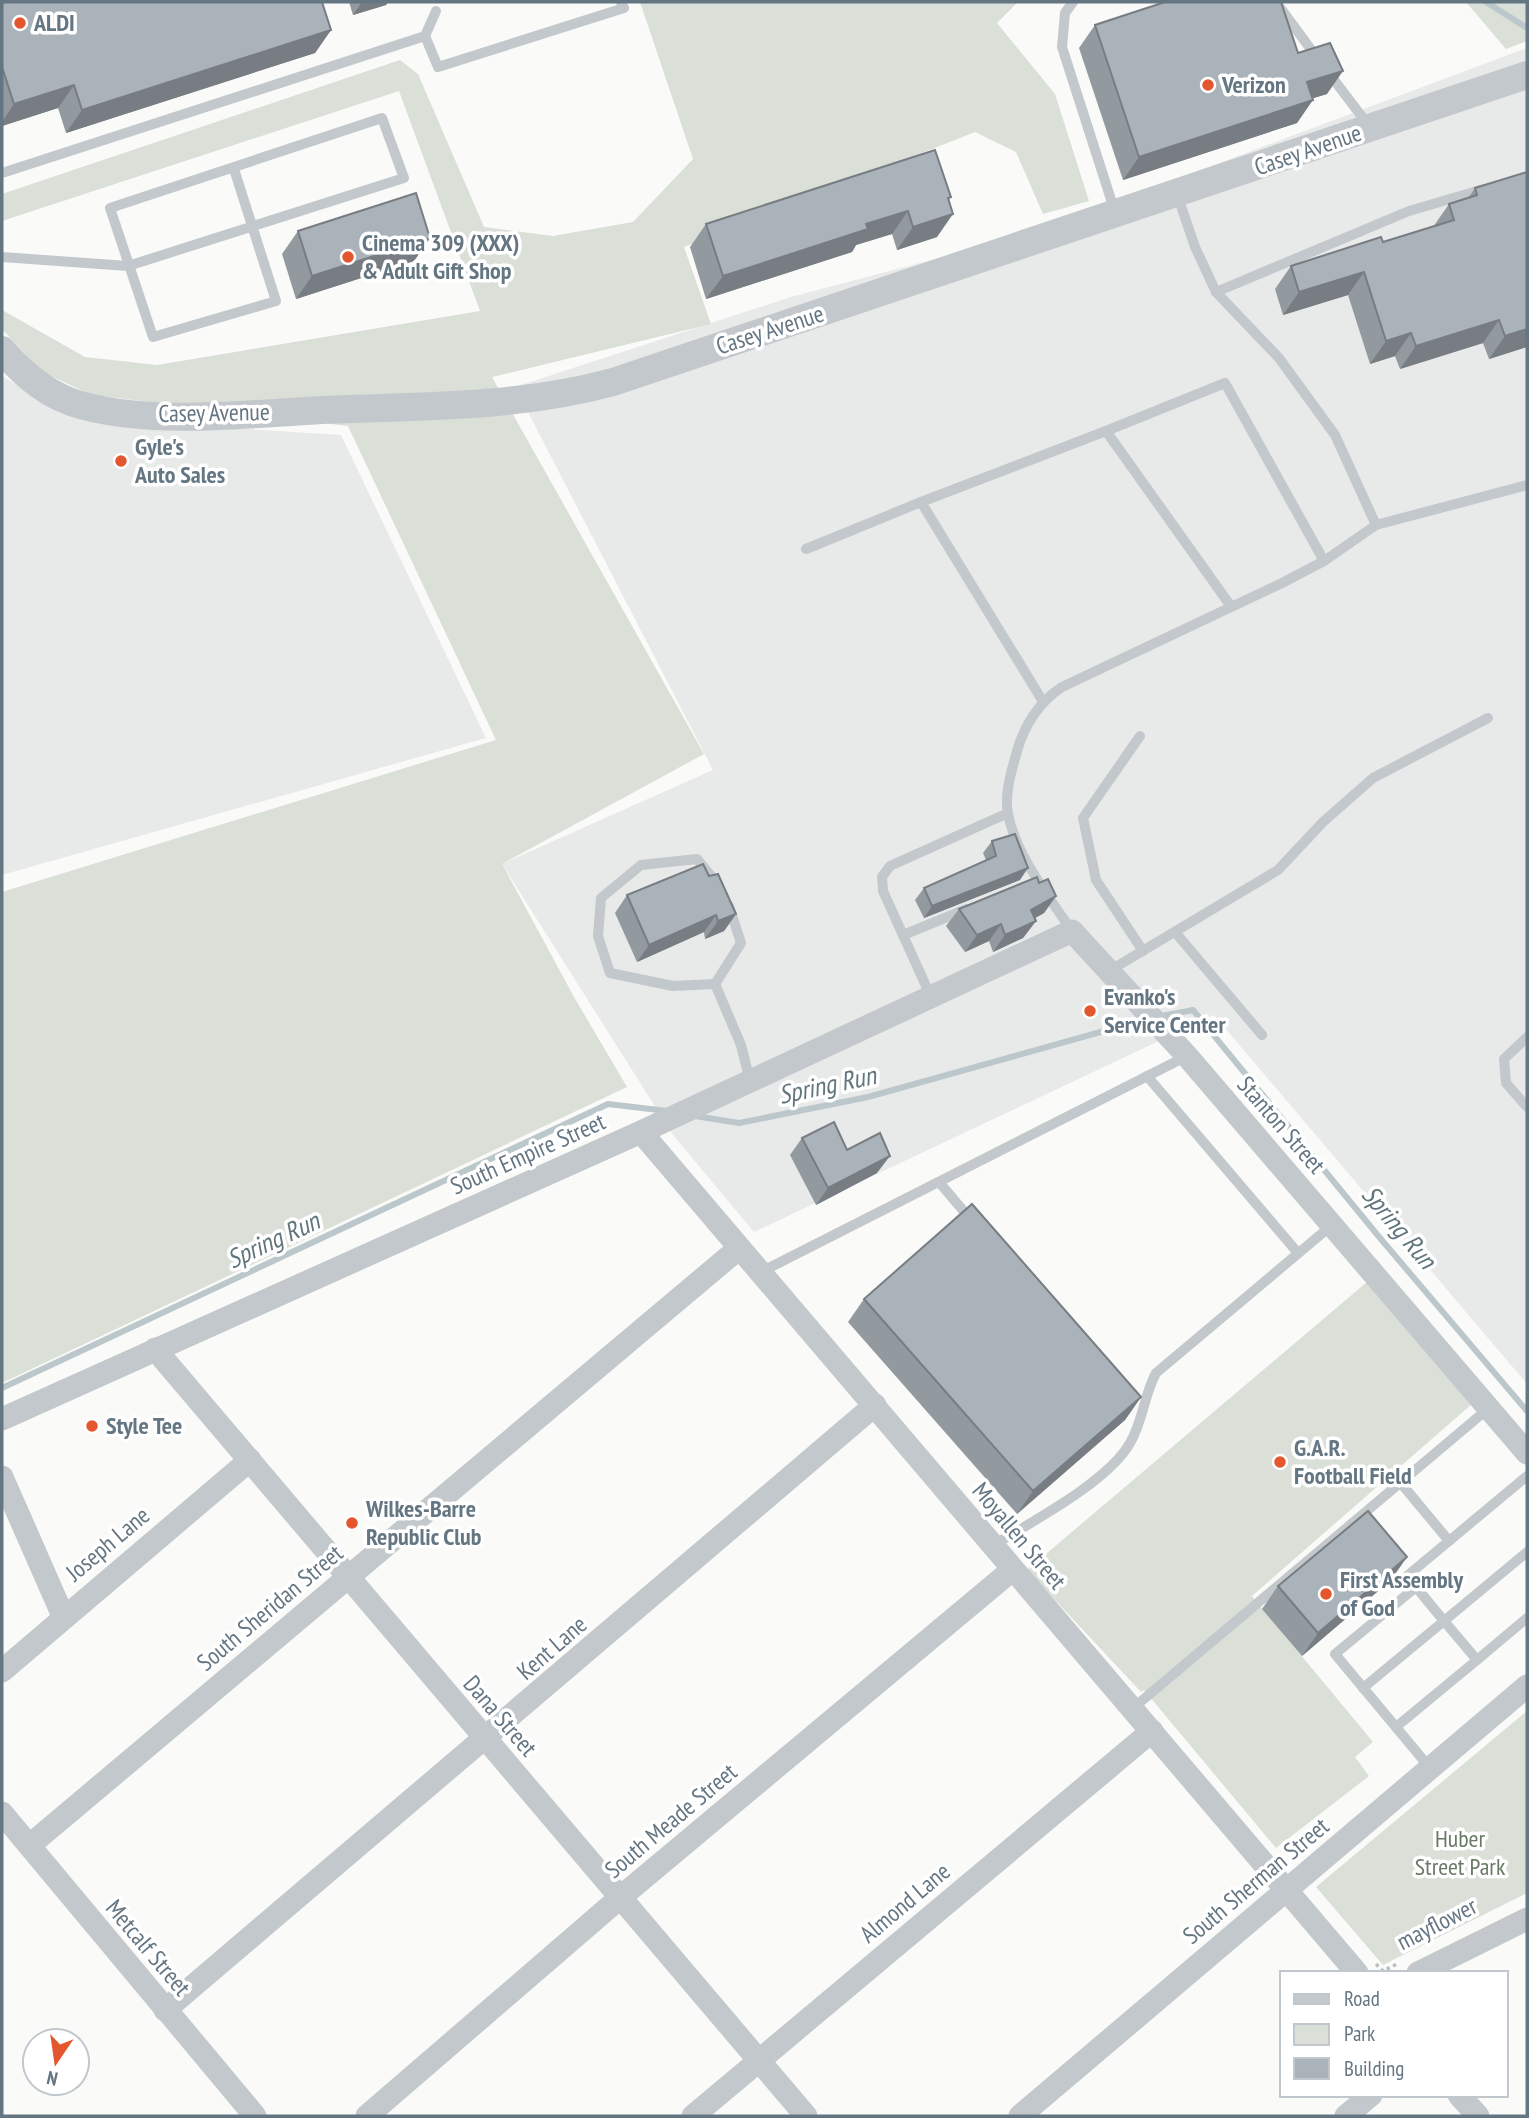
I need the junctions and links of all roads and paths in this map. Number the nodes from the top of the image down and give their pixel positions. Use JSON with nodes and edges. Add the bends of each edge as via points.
{"nodes":[{"id":1,"x":621,"y":2,"type":"edge"},
{"id":2,"x":1073,"y":2,"type":"edge"},
{"id":3,"x":1276,"y":2,"type":"edge"},
{"id":4,"x":436,"y":11,"type":"dead end"},
{"id":5,"x":425,"y":36,"type":"junction"},
{"id":6,"x":1527,"y":75,"type":"edge"},
{"id":7,"x":1370,"y":128,"type":"junction"},
{"id":8,"x":234,"y":169,"type":"junction"},
{"id":9,"x":2,"y":173,"type":"edge"},
{"id":10,"x":1501,"y":184,"type":"edge"},
{"id":11,"x":1177,"y":194,"type":"junction"},
{"id":12,"x":1116,"y":214,"type":"junction"},
{"id":13,"x":251,"y":225,"type":"junction"},
{"id":14,"x":4,"y":257,"type":"edge"},
{"id":15,"x":128,"y":266,"type":"junction"},
{"id":16,"x":2,"y":269,"type":"edge"},
{"id":17,"x":1216,"y":292,"type":"junction"},
{"id":18,"x":2,"y":350,"type":"edge"},
{"id":19,"x":1106,"y":431,"type":"junction"},
{"id":20,"x":1527,"y":485,"type":"edge"},
{"id":21,"x":921,"y":502,"type":"junction"},
{"id":22,"x":1376,"y":525,"type":"junction"},
{"id":23,"x":806,"y":549,"type":"dead end"},
{"id":24,"x":1324,"y":561,"type":"junction"},
{"id":25,"x":1230,"y":605,"type":"junction"},
{"id":26,"x":1042,"y":699,"type":"junction"},
{"id":27,"x":1488,"y":718,"type":"dead end"},
{"id":28,"x":1140,"y":737,"type":"dead end"},
{"id":29,"x":1008,"y":813,"type":"junction"},
{"id":30,"x":1038,"y":881,"type":"junction"},
{"id":31,"x":1025,"y":886,"type":"edge"},
{"id":32,"x":976,"y":906,"type":"edge"},
{"id":33,"x":1072,"y":931,"type":"junction"},
{"id":34,"x":1175,"y":932,"type":"junction"},
{"id":35,"x":903,"y":935,"type":"junction"},
{"id":36,"x":1143,"y":951,"type":"junction"},
{"id":37,"x":1110,"y":971,"type":"junction"},
{"id":38,"x":715,"y":984,"type":"junction"},
{"id":39,"x":931,"y":997,"type":"junction"},
{"id":40,"x":1262,"y":1035,"type":"dead end"},
{"id":41,"x":1527,"y":1037,"type":"edge"},
{"id":42,"x":1187,"y":1056,"type":"junction"},
{"id":43,"x":1147,"y":1076,"type":"junction"},
{"id":44,"x":750,"y":1082,"type":"junction"},
{"id":45,"x":1527,"y":1107,"type":"edge"},
{"id":46,"x":641,"y":1132,"type":"junction"},
{"id":47,"x":939,"y":1182,"type":"junction"},
{"id":48,"x":1332,"y":1225,"type":"junction"},
{"id":49,"x":983,"y":1233,"type":"edge"},
{"id":50,"x":738,"y":1249,"type":"junction"},
{"id":51,"x":1298,"y":1253,"type":"junction"},
{"id":52,"x":759,"y":1273,"type":"junction"},
{"id":53,"x":155,"y":1349,"type":"junction"},
{"id":54,"x":875,"y":1405,"type":"junction"},
{"id":55,"x":1132,"y":1408,"type":"edge"},
{"id":56,"x":1490,"y":1408,"type":"junction"},
{"id":57,"x":1140,"y":1418,"type":"junction"},
{"id":58,"x":2,"y":1419,"type":"edge"},
{"id":59,"x":1527,"y":1452,"type":"edge"},
{"id":60,"x":250,"y":1460,"type":"junction"},
{"id":61,"x":1527,"y":1476,"type":"edge"},
{"id":62,"x":2,"y":1477,"type":"edge"},
{"id":63,"x":1400,"y":1482,"type":"junction"},
{"id":64,"x":1449,"y":1541,"type":"junction"},
{"id":65,"x":992,"y":1546,"type":"junction"},
{"id":66,"x":1527,"y":1552,"type":"edge"},
{"id":67,"x":1012,"y":1570,"type":"junction"},
{"id":68,"x":347,"y":1578,"type":"junction"},
{"id":69,"x":1416,"y":1587,"type":"junction"},
{"id":70,"x":63,"y":1616,"type":"junction"},
{"id":71,"x":1527,"y":1618,"type":"edge"},
{"id":72,"x":1444,"y":1621,"type":"junction"},
{"id":73,"x":1477,"y":1660,"type":"junction"},
{"id":74,"x":2,"y":1671,"type":"edge"},
{"id":75,"x":1527,"y":1686,"type":"edge"},
{"id":76,"x":1363,"y":1688,"type":"junction"},
{"id":77,"x":1132,"y":1709,"type":"junction"},
{"id":78,"x":1396,"y":1727,"type":"junction"},
{"id":79,"x":1152,"y":1731,"type":"junction"},
{"id":80,"x":485,"y":1740,"type":"junction"},
{"id":81,"x":1430,"y":1768,"type":"junction"},
{"id":82,"x":2,"y":1813,"type":"edge"},
{"id":83,"x":30,"y":1845,"type":"junction"},
{"id":84,"x":1286,"y":1890,"type":"junction"},
{"id":85,"x":622,"y":1896,"type":"junction"},
{"id":86,"x":1527,"y":1919,"type":"edge"},
{"id":87,"x":1412,"y":1966,"type":"edge"},
{"id":88,"x":1365,"y":1967,"type":"edge"},
{"id":89,"x":165,"y":2010,"type":"junction"},
{"id":90,"x":760,"y":2059,"type":"junction"},
{"id":91,"x":1369,"y":2097,"type":"edge"},
{"id":92,"x":1461,"y":2097,"type":"edge"},
{"id":93,"x":255,"y":2116,"type":"edge"},
{"id":94,"x":367,"y":2116,"type":"edge"},
{"id":95,"x":693,"y":2116,"type":"edge"},
{"id":96,"x":806,"y":2116,"type":"edge"},
{"id":97,"x":1020,"y":2116,"type":"edge"},
{"id":98,"x":1346,"y":2116,"type":"edge"},
{"id":99,"x":1478,"y":2116,"type":"edge"}],
"edges":[{"from":1,"to":5,"type":"lane","via":[[624,8],[438,67]]},
{"from":2,"to":12,"type":"lane","via":[[1065,13],[1062,47]]},
{"from":3,"to":7,"type":"lane"},
{"from":4,"to":5,"type":"lane"},
{"from":5,"to":9,"type":"lane"},
{"from":6,"to":7,"type":"street","name":"Casey Avenue"},
{"from":7,"to":11,"type":"street","name":"Casey Avenue"},
{"from":8,"to":13,"type":"lane"},
{"from":8,"to":13,"type":"lane","via":[[382,118],[404,178]]},
{"from":8,"to":15,"type":"lane","via":[[110,208]]},
{"from":10,"to":17,"type":"lane","via":[[1409,211]]},
{"from":11,"to":12,"type":"street","name":"Casey Avenue"},
{"from":11,"to":17,"type":"lane"},
{"from":12,"to":18,"type":"street","name":"Casey Avenue","via":[[613,382],[548,398],[225,415],[115,412],[52,394],[26,376]]},
{"from":13,"to":15,"type":"lane"},
{"from":13,"to":15,"type":"lane","via":[[276,301],[153,337]]},
{"from":14,"to":15,"type":"lane"},
{"from":14,"to":16,"type":"lane"},
{"from":17,"to":22,"type":"lane","via":[[1279,358],[1335,435]]},
{"from":19,"to":21,"type":"lane"},
{"from":19,"to":24,"type":"lane","via":[[1225,383]]},
{"from":19,"to":25,"type":"lane"},
{"from":20,"to":22,"type":"lane"},
{"from":21,"to":23,"type":"lane"},
{"from":21,"to":26,"type":"lane"},
{"from":22,"to":24,"type":"lane"},
{"from":24,"to":25,"type":"lane"},
{"from":25,"to":26,"type":"lane"},
{"from":26,"to":29,"type":"lane","via":[[1020,741],[1008,784]]},
{"from":27,"to":34,"type":"lane","via":[[1373,778],[1278,870]]},
{"from":28,"to":36,"type":"lane","via":[[1083,818],[1096,880]]},
{"from":29,"to":30,"type":"lane"},
{"from":29,"to":35,"type":"lane","via":[[890,866],[882,877],[883,891]]},
{"from":30,"to":31,"type":"lane"},
{"from":30,"to":33,"type":"lane"},
{"from":32,"to":35,"type":"lane"},
{"from":33,"to":37,"type":"street","name":"Stanton Street"},
{"from":33,"to":39,"type":"street","name":"South Empire Street"},
{"from":34,"to":36,"type":"lane"},
{"from":34,"to":40,"type":"lane"},
{"from":35,"to":39,"type":"lane"},
{"from":36,"to":37,"type":"lane"},
{"from":37,"to":42,"type":"street","name":"Stanton Street"},
{"from":38,"to":38,"type":"lane","via":[[673,986],[610,973],[598,936],[601,898],[640,865],[697,859],[726,895],[741,943]]},
{"from":38,"to":44,"type":"lane","via":[[741,1045]]},
{"from":39,"to":44,"type":"street","name":"South Empire Street"},
{"from":41,"to":45,"type":"lane","via":[[1504,1059],[1506,1083]]},
{"from":42,"to":43,"type":"lane"},
{"from":42,"to":48,"type":"street","name":"Stanton Street"},
{"from":43,"to":47,"type":"lane"},
{"from":43,"to":51,"type":"lane"},
{"from":44,"to":46,"type":"street","name":"South Empire Street"},
{"from":46,"to":50,"type":"street","name":"Moyallen Street"},
{"from":46,"to":53,"type":"street","name":"South Empire Street"},
{"from":47,"to":49,"type":"lane"},
{"from":47,"to":52,"type":"lane"},
{"from":48,"to":51,"type":"lane"},
{"from":48,"to":56,"type":"street","name":"Stanton Street"},
{"from":50,"to":52,"type":"street","name":"Moyallen Street"},
{"from":50,"to":68,"type":"street","name":"South Sheridan Street"},
{"from":51,"to":57,"type":"lane","via":[[1156,1373]]},
{"from":52,"to":54,"type":"street","name":"Moyallen Street"},
{"from":53,"to":58,"type":"street","name":"South Empire Street"},
{"from":53,"to":60,"type":"street","name":"Dana Street"},
{"from":54,"to":65,"type":"street","name":"Moyallen Street"},
{"from":54,"to":80,"type":"street","name":"Kent Lane"},
{"from":55,"to":57,"type":"lane"},
{"from":56,"to":59,"type":"street","name":"Stanton Street"},
{"from":56,"to":63,"type":"lane"},
{"from":57,"to":65,"type":"lane","via":[[1129,1445],[1108,1471]]},
{"from":60,"to":68,"type":"street","name":"Dana Street"},
{"from":60,"to":70,"type":"street","name":"Joseph Lane"},
{"from":61,"to":64,"type":"lane"},
{"from":62,"to":70,"type":"street"},
{"from":63,"to":64,"type":"lane"},
{"from":63,"to":77,"type":"lane"},
{"from":64,"to":69,"type":"lane","via":[[1407,1576]]},
{"from":65,"to":67,"type":"street","name":"Moyallen Street"},
{"from":66,"to":72,"type":"lane"},
{"from":67,"to":77,"type":"street","name":"Moyallen Street"},
{"from":67,"to":85,"type":"street","name":"South Meade Street"},
{"from":68,"to":80,"type":"street","name":"Dana Street"},
{"from":68,"to":83,"type":"street","name":"South Sheridan Street"},
{"from":69,"to":72,"type":"lane"},
{"from":69,"to":76,"type":"lane","via":[[1335,1654]]},
{"from":70,"to":74,"type":"street","name":"Joseph Lane"},
{"from":71,"to":73,"type":"lane"},
{"from":72,"to":73,"type":"lane"},
{"from":72,"to":76,"type":"lane"},
{"from":73,"to":78,"type":"lane"},
{"from":75,"to":81,"type":"street","name":"South Sherman Street"},
{"from":76,"to":78,"type":"lane"},
{"from":77,"to":79,"type":"street","name":"Moyallen Street"},
{"from":78,"to":81,"type":"lane"},
{"from":79,"to":84,"type":"street","name":"Moyallen Street"},
{"from":79,"to":90,"type":"street","name":"Almond Lane"},
{"from":80,"to":85,"type":"street","name":"Dana Street"},
{"from":80,"to":89,"type":"street","name":"Kent Lane"},
{"from":81,"to":84,"type":"street","name":"South Sherman Street"},
{"from":82,"to":83,"type":"street","name":"Metcalf Street"},
{"from":83,"to":89,"type":"street","name":"Metcalf Street"},
{"from":84,"to":88,"type":"street","name":"Moyallen Street"},
{"from":84,"to":97,"type":"street","name":"South Sherman Street"},
{"from":85,"to":90,"type":"street","name":"Dana Street"},
{"from":85,"to":94,"type":"street","name":"South Meade Street"},
{"from":86,"to":87,"type":"street"},
{"from":87,"to":88,"type":"path","name":"mayflower","via":[[1382,1971]]},
{"from":89,"to":93,"type":"street","name":"Metcalf Street"},
{"from":90,"to":95,"type":"street","name":"Almond Lane"},
{"from":90,"to":96,"type":"street","name":"Dana Street"},
{"from":91,"to":98,"type":"street"},
{"from":92,"to":99,"type":"street"}]}
